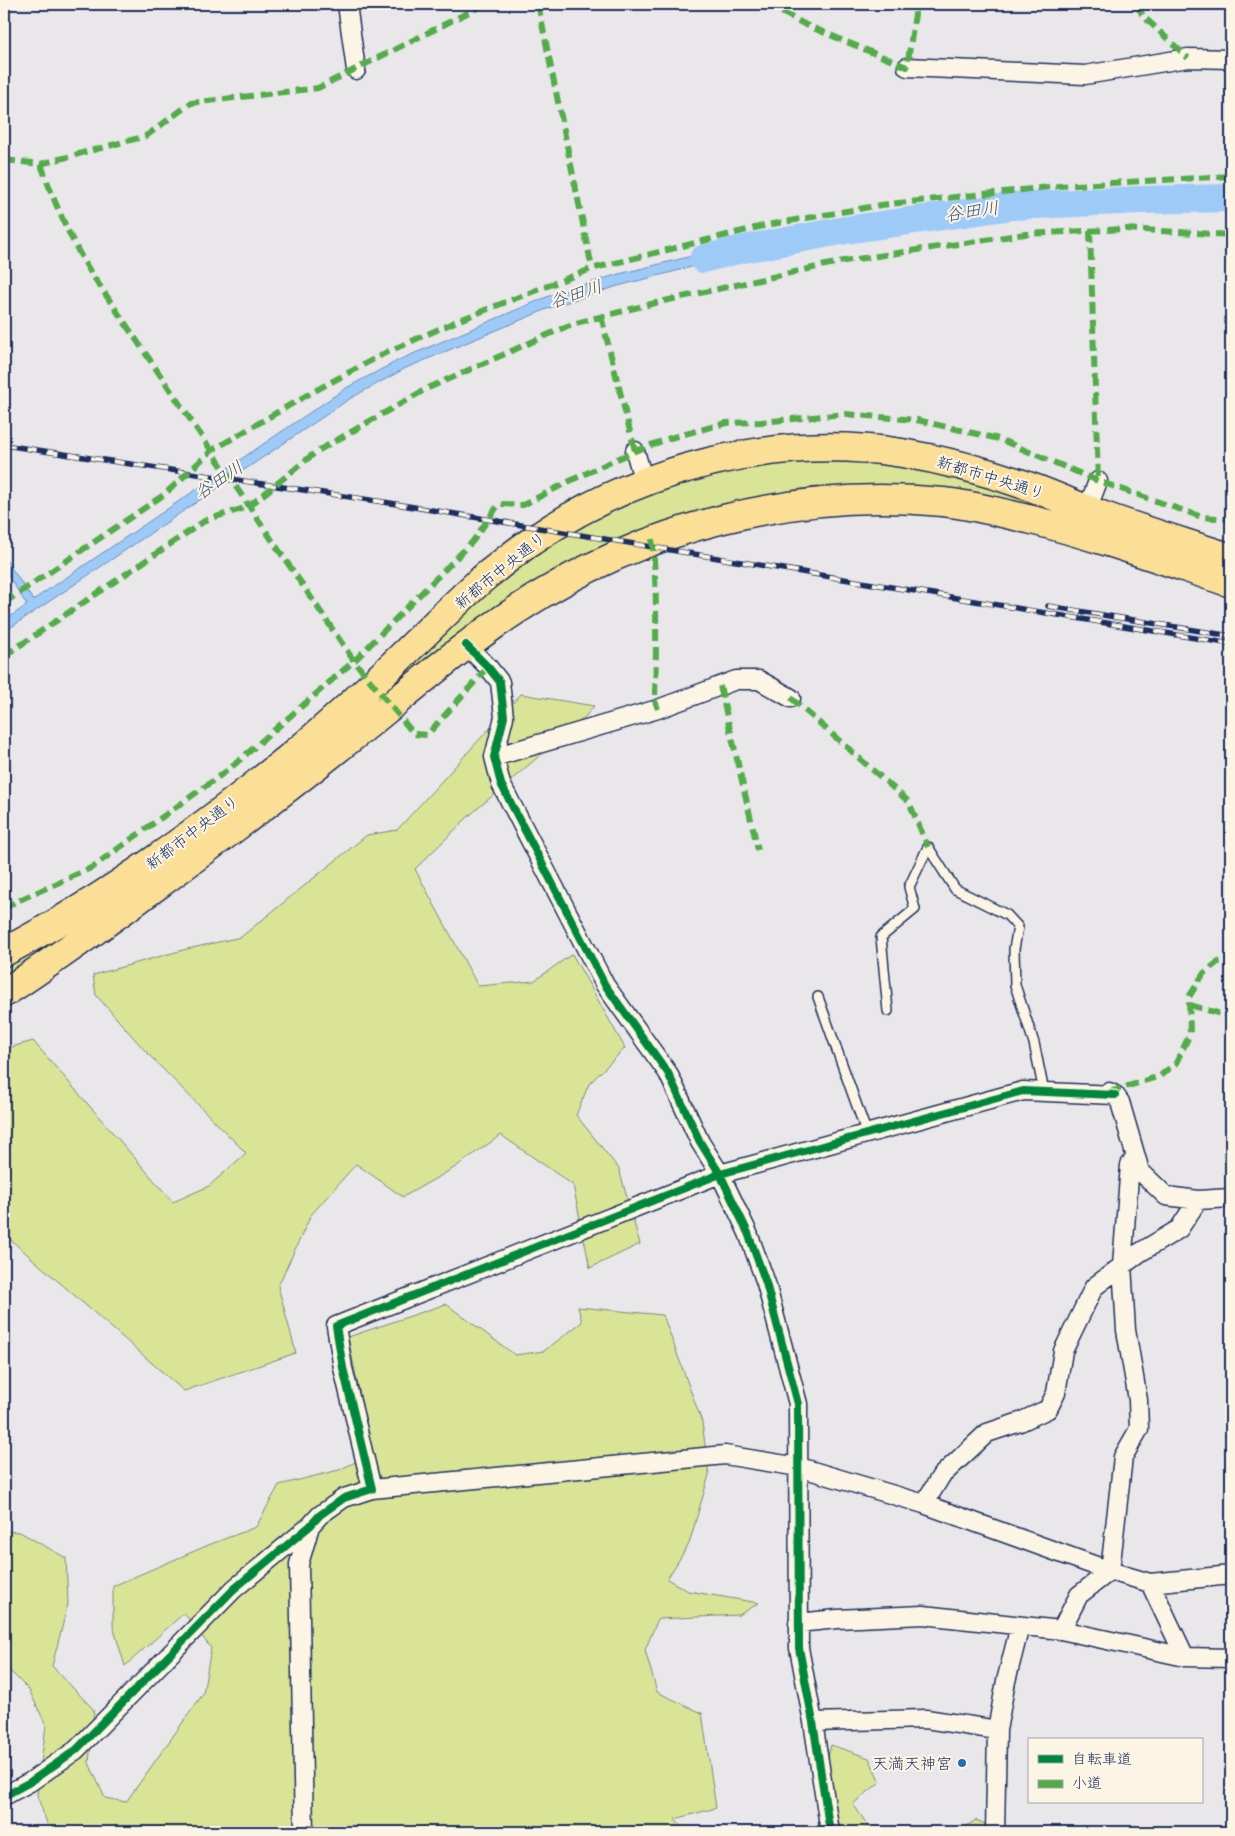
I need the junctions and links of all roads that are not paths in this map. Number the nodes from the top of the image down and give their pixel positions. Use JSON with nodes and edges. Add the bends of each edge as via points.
{"nodes":[{"id":1,"x":347,"y":4,"type":"edge"},
{"id":2,"x":1231,"y":60,"type":"edge"},
{"id":3,"x":908,"y":67,"type":"dead end"},
{"id":4,"x":356,"y":70,"type":"dead end"},
{"id":5,"x":635,"y":451,"type":"dead end"},
{"id":6,"x":1098,"y":480,"type":"dead end"},
{"id":7,"x":644,"y":482,"type":"junction"},
{"id":8,"x":1087,"y":510,"type":"junction"},
{"id":9,"x":1231,"y":558,"type":"edge"},
{"id":10,"x":1231,"y":583,"type":"edge"},
{"id":11,"x":466,"y":645,"type":"junction"},
{"id":12,"x":791,"y":698,"type":"dead end"},
{"id":13,"x":494,"y":757,"type":"junction"},
{"id":14,"x":4,"y":952,"type":"edge"},
{"id":15,"x":4,"y":993,"type":"edge"},
{"id":16,"x":818,"y":997,"type":"dead end"},
{"id":17,"x":888,"y":1011,"type":"dead end"},
{"id":18,"x":1044,"y":1092,"type":"junction"},
{"id":19,"x":867,"y":1134,"type":"junction"},
{"id":20,"x":1136,"y":1157,"type":"junction"},
{"id":21,"x":720,"y":1174,"type":"junction"},
{"id":22,"x":1231,"y":1198,"type":"edge"},
{"id":23,"x":1198,"y":1200,"type":"junction"},
{"id":24,"x":1122,"y":1265,"type":"junction"},
{"id":25,"x":799,"y":1467,"type":"junction"},
{"id":26,"x":372,"y":1489,"type":"junction"},
{"id":27,"x":924,"y":1504,"type":"junction"},
{"id":28,"x":310,"y":1526,"type":"junction"},
{"id":29,"x":1110,"y":1571,"type":"junction"},
{"id":30,"x":1231,"y":1575,"type":"edge"},
{"id":31,"x":1150,"y":1583,"type":"junction"},
{"id":32,"x":798,"y":1623,"type":"junction"},
{"id":33,"x":1020,"y":1626,"type":"junction"},
{"id":34,"x":1061,"y":1630,"type":"junction"},
{"id":35,"x":1185,"y":1657,"type":"junction"},
{"id":36,"x":1231,"y":1658,"type":"edge"},
{"id":37,"x":813,"y":1722,"type":"junction"},
{"id":38,"x":997,"y":1730,"type":"junction"},
{"id":39,"x":4,"y":1796,"type":"edge"},
{"id":40,"x":304,"y":1832,"type":"edge"},
{"id":41,"x":830,"y":1832,"type":"edge"},
{"id":42,"x":995,"y":1832,"type":"edge"}],
"edges":[{"from":1,"to":4,"type":"street"},
{"from":2,"to":3,"type":"street","via":[[1188,58],[1085,76]]},
{"from":5,"to":7,"type":"street"},
{"from":6,"to":8,"type":"street"},
{"from":7,"to":8,"type":"main road","name":"新都市中央通り","via":[[720,460],[782,450],[855,449],[899,453],[963,466],[1025,485]]},
{"from":7,"to":14,"type":"main road","name":"新都市中央通り","via":[[583,510],[532,541],[484,578],[309,740],[232,802],[113,888]]},
{"from":8,"to":9,"type":"main road","name":"新都市中央通り"},
{"from":10,"to":11,"type":"main road","name":"新都市中央通り","via":[[1084,533],[983,508],[903,499],[830,501],[759,510],[652,540],[611,556],[520,607]]},
{"from":11,"to":13,"type":"street","via":[[500,682],[504,717]]},
{"from":11,"to":15,"type":"main road","name":"新都市中央通り","via":[[337,750],[203,852]]},
{"from":12,"to":13,"type":"street","via":[[759,680],[736,680],[658,709]]},
{"from":13,"to":21,"type":"street","via":[[501,784],[605,985],[668,1073],[700,1142]]},
{"from":16,"to":19,"type":"lane"},
{"from":17,"to":18,"type":"lane","via":[[881,936],[915,909],[909,887],[928,847],[955,889],[1007,915],[1018,927],[1014,949],[1015,985],[1034,1043]]},
{"from":18,"to":19,"type":"street","via":[[1023,1092]]},
{"from":18,"to":20,"type":"street","via":[[1112,1094],[1120,1102]]},
{"from":19,"to":21,"type":"street"},
{"from":20,"to":23,"type":"street","via":[[1140,1172],[1166,1196]]},
{"from":20,"to":24,"type":"street","via":[[1130,1165]]},
{"from":21,"to":25,"type":"street","via":[[748,1233],[766,1282],[798,1404]]},
{"from":21,"to":26,"type":"street","via":[[336,1326]]},
{"from":22,"to":23,"type":"street"},
{"from":23,"to":24,"type":"street","via":[[1179,1229]]},
{"from":24,"to":27,"type":"street","via":[[1094,1287],[1063,1351],[1056,1393],[1048,1408],[987,1433],[941,1476]]},
{"from":24,"to":29,"type":"street","via":[[1126,1330],[1138,1400],[1139,1429],[1123,1457]]},
{"from":25,"to":26,"type":"street","via":[[725,1455]]},
{"from":25,"to":27,"type":"street"},
{"from":25,"to":32,"type":"street"},
{"from":26,"to":28,"type":"street","via":[[344,1498],[320,1514]]},
{"from":27,"to":29,"type":"street"},
{"from":28,"to":39,"type":"street","via":[[234,1589],[76,1750]]},
{"from":28,"to":40,"type":"street","via":[[299,1564]]},
{"from":29,"to":31,"type":"street"},
{"from":29,"to":34,"type":"street","via":[[1079,1595]]},
{"from":30,"to":31,"type":"street"},
{"from":31,"to":35,"type":"street"},
{"from":32,"to":33,"type":"street","via":[[923,1615]]},
{"from":32,"to":37,"type":"street","via":[[799,1648]]},
{"from":33,"to":34,"type":"street"},
{"from":33,"to":38,"type":"street"},
{"from":34,"to":35,"type":"street"},
{"from":35,"to":36,"type":"street"},
{"from":37,"to":38,"type":"street","via":[[926,1719]]},
{"from":37,"to":41,"type":"street"},
{"from":38,"to":42,"type":"street"}]}
